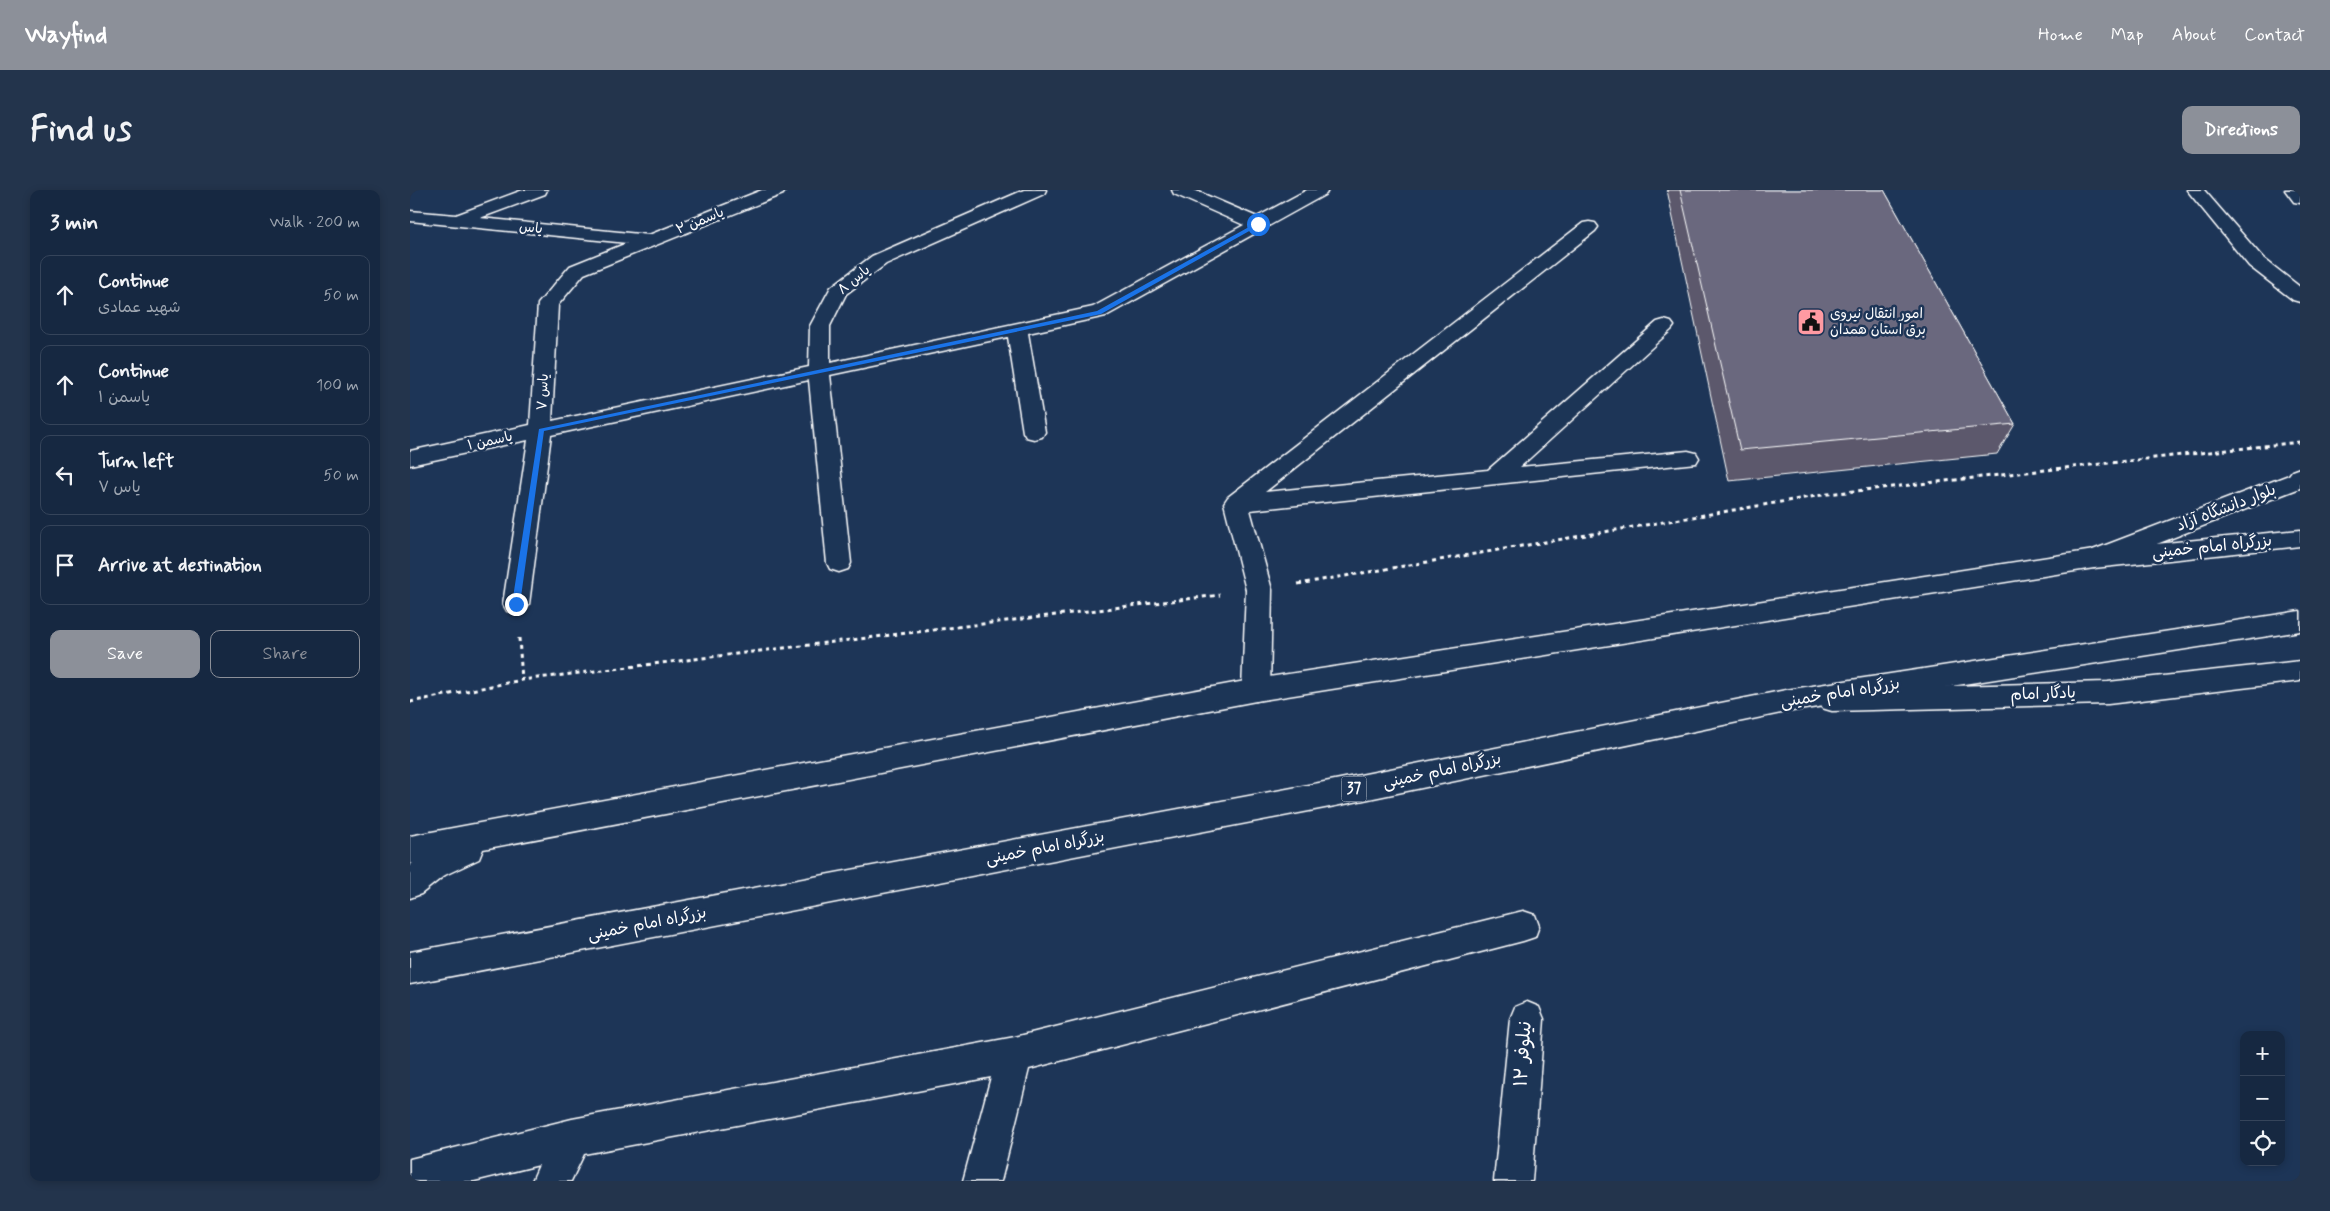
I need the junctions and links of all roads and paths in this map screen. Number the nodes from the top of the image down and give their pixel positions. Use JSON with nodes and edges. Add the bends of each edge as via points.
{"nodes":[{"id":1,"x":539,"y":190,"type":"edge"},
{"id":2,"x":777,"y":190,"type":"edge"},
{"id":3,"x":1038,"y":190,"type":"edge"},
{"id":4,"x":1180,"y":190,"type":"edge"},
{"id":5,"x":1320,"y":190,"type":"edge"},
{"id":6,"x":2195,"y":190,"type":"edge"},
{"id":7,"x":2293,"y":190,"type":"edge"},
{"id":8,"x":2300,"y":198,"type":"edge"},
{"id":9,"x":410,"y":216,"type":"edge"},
{"id":10,"x":457,"y":220,"type":"junction"},
{"id":11,"x":1258,"y":224,"type":"junction"},
{"id":12,"x":1589,"y":227,"type":"dead end"},
{"id":13,"x":652,"y":240,"type":"junction"},
{"id":14,"x":2300,"y":296,"type":"edge"},
{"id":15,"x":1664,"y":326,"type":"dead end"},
{"id":16,"x":1017,"y":330,"type":"junction"},
{"id":17,"x":819,"y":372,"type":"junction"},
{"id":18,"x":541,"y":430,"type":"junction"},
{"id":19,"x":1034,"y":432,"type":"dead end"},
{"id":20,"x":2300,"y":442,"type":"edge"},
{"id":21,"x":410,"y":458,"type":"edge"},
{"id":22,"x":1688,"y":458,"type":"dead end"},
{"id":23,"x":2300,"y":476,"type":"edge"},
{"id":24,"x":1494,"y":478,"type":"junction"},
{"id":25,"x":1236,"y":503,"type":"junction"},
{"id":26,"x":2300,"y":538,"type":"edge"},
{"id":27,"x":2094,"y":559,"type":"junction"},
{"id":28,"x":839,"y":562,"type":"dead end"},
{"id":29,"x":1259,"y":590,"type":"junction"},
{"id":30,"x":516,"y":604,"type":"joint"},
{"id":31,"x":2300,"y":621,"type":"edge"},
{"id":32,"x":2300,"y":671,"type":"edge"},
{"id":33,"x":522,"y":680,"type":"junction"},
{"id":34,"x":1256,"y":690,"type":"junction"},
{"id":35,"x":1786,"y":701,"type":"junction"},
{"id":36,"x":410,"y":702,"type":"edge"},
{"id":37,"x":536,"y":826,"type":"junction"},
{"id":38,"x":410,"y":850,"type":"edge"},
{"id":39,"x":410,"y":884,"type":"edge"},
{"id":40,"x":1523,"y":926,"type":"dead end"},
{"id":41,"x":410,"y":950,"type":"edge"},
{"id":42,"x":471,"y":957,"type":"junction"},
{"id":43,"x":410,"y":968,"type":"edge"},
{"id":44,"x":1527,"y":1019,"type":"dead end"},
{"id":45,"x":1015,"y":1055,"type":"junction"},
{"id":46,"x":572,"y":1138,"type":"junction"},
{"id":47,"x":410,"y":1178,"type":"edge"},
{"id":48,"x":551,"y":1181,"type":"edge"},
{"id":49,"x":982,"y":1181,"type":"edge"},
{"id":50,"x":1513,"y":1181,"type":"edge"}],
"edges":[{"from":1,"to":10,"type":"main road"},
{"from":2,"to":13,"type":"main road","name":"یاسمن ۲"},
{"from":3,"to":17,"type":"main road","name":"یاس ۸","via":[[879,260],[838,291],[820,326]]},
{"from":4,"to":11,"type":"main road"},
{"from":5,"to":11,"type":"main road","name":"یاسمن ۱"},
{"from":6,"to":14,"type":"main road","via":[[2256,262]]},
{"from":7,"to":8,"type":"main road"},
{"from":9,"to":10,"type":"main road","name":"یاس"},
{"from":10,"to":13,"type":"main road","name":"یاس"},
{"from":11,"to":16,"type":"main road","name":"یاسمن ۱","via":[[1099,312]]},
{"from":12,"to":25,"type":"main road"},
{"from":13,"to":18,"type":"main road","name":"یاس ۷","via":[[577,270],[548,304]]},
{"from":15,"to":24,"type":"main road"},
{"from":16,"to":17,"type":"main road","name":"یاسمن ۱"},
{"from":16,"to":19,"type":"main road"},
{"from":17,"to":18,"type":"main road","name":"یاسمن ۱"},
{"from":17,"to":28,"type":"main road","name":"یاس ۸"},
{"from":18,"to":21,"type":"main road","name":"یاسمن ۱"},
{"from":18,"to":30,"type":"main road","name":"یاس ۷"},
{"from":20,"to":29,"type":"path","via":[[1828,494]]},
{"from":22,"to":24,"type":"main road"},
{"from":23,"to":27,"type":"main road","name":"بلوار دانشگاه آزاد","via":[[2298,480]]},
{"from":24,"to":25,"type":"main road"},
{"from":25,"to":29,"type":"main road"},
{"from":26,"to":27,"type":"main road","name":"بزرگراه امام خمینی"},
{"from":27,"to":34,"type":"main road","name":"بزرگراه امام خمینی"},
{"from":29,"to":33,"type":"path"},
{"from":29,"to":34,"type":"main road"},
{"from":30,"to":33,"type":"path"},
{"from":31,"to":35,"type":"main road","name":"بزرگراه امام خمینی","number":"37"},
{"from":32,"to":35,"type":"main road","name":"یادگار امام","via":[[2108,692]]},
{"from":33,"to":36,"type":"path"},
{"from":34,"to":37,"type":"main road","name":"بزرگراه امام خمینی"},
{"from":35,"to":42,"type":"main road","name":"بزرگراه امام خمینی","number":"37","via":[[1335,793]]},
{"from":37,"to":38,"type":"main road","name":"بزرگراه امام خمینی"},
{"from":37,"to":39,"type":"main road","via":[[458,852]]},
{"from":40,"to":45,"type":"main road"},
{"from":41,"to":42,"type":"main road","via":[[430,956]]},
{"from":42,"to":43,"type":"main road","name":"بزرگراه امام خمینی","number":"37"},
{"from":44,"to":50,"type":"main road","name":"نیلوفر ۱۲"},
{"from":45,"to":46,"type":"main road"},
{"from":45,"to":49,"type":"main road"},
{"from":46,"to":47,"type":"main road"},
{"from":46,"to":48,"type":"main road"}]}
